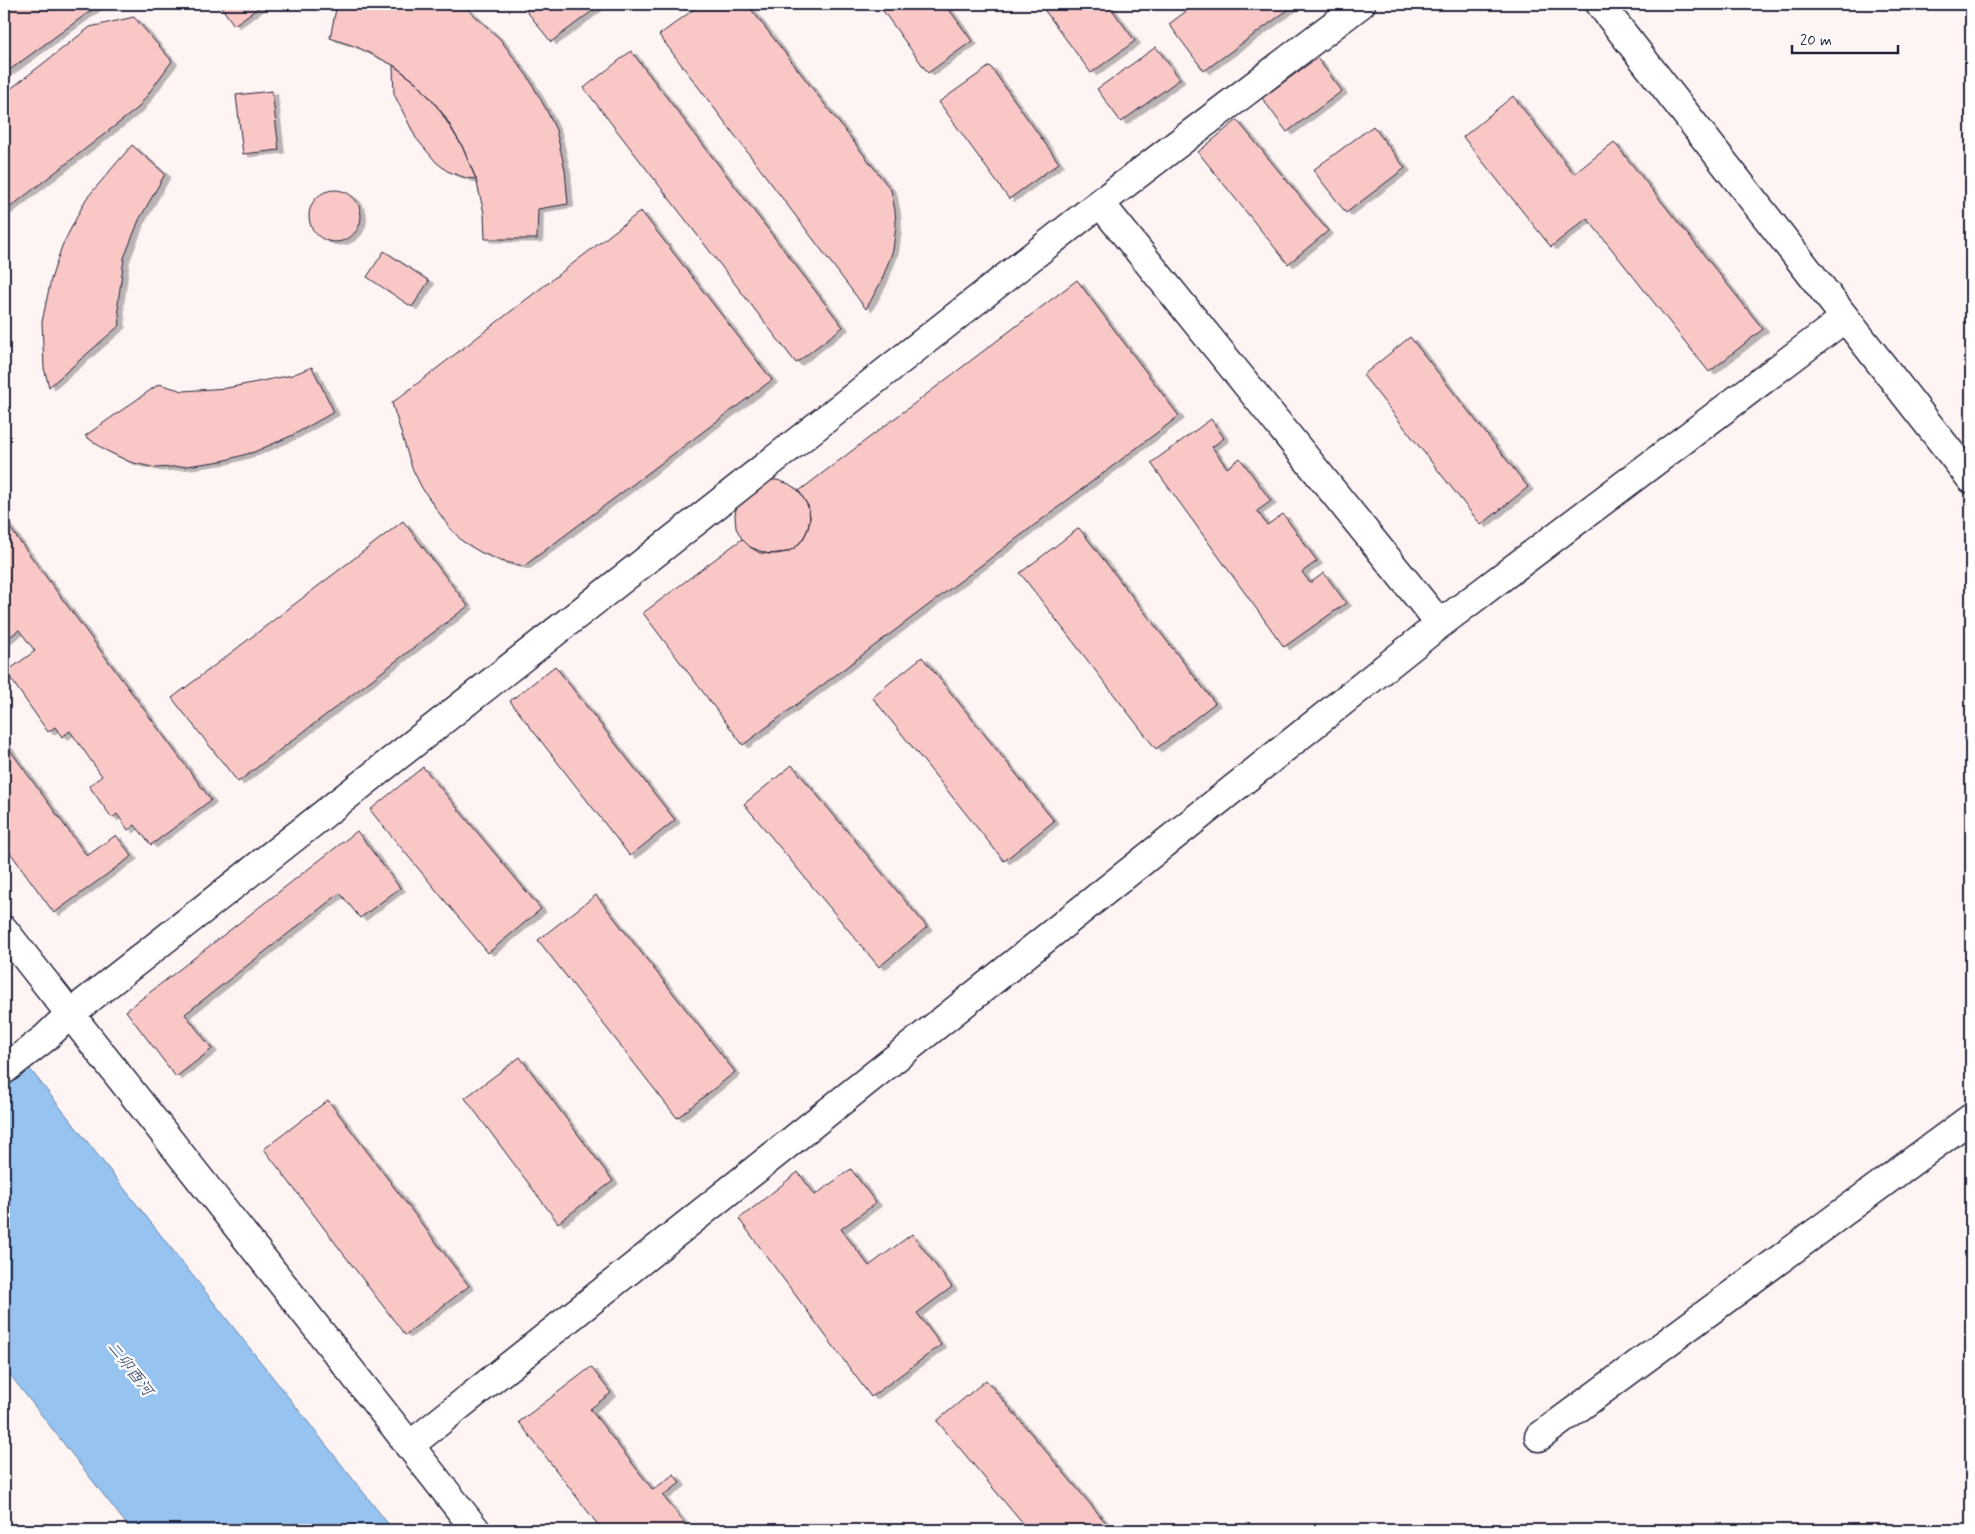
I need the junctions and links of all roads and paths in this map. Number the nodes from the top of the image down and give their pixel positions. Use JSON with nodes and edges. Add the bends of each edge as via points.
{"nodes":[{"id":1,"x":1361,"y":4,"type":"edge"},
{"id":2,"x":1600,"y":4,"type":"edge"},
{"id":3,"x":1100,"y":203,"type":"junction"},
{"id":4,"x":1845,"y":318,"type":"junction"},
{"id":5,"x":1971,"y":479,"type":"edge"},
{"id":6,"x":1440,"y":624,"type":"junction"},
{"id":7,"x":4,"y":930,"type":"edge"},
{"id":8,"x":70,"y":1014,"type":"junction"},
{"id":9,"x":4,"y":1070,"type":"edge"},
{"id":10,"x":1971,"y":1118,"type":"edge"},
{"id":11,"x":1538,"y":1438,"type":"dead end"},
{"id":12,"x":409,"y":1446,"type":"junction"},
{"id":13,"x":476,"y":1530,"type":"edge"}],
"edges":[{"from":1,"to":3,"type":"street"},
{"from":2,"to":4,"type":"street"},
{"from":3,"to":6,"type":"street"},
{"from":3,"to":8,"type":"street"},
{"from":4,"to":5,"type":"street"},
{"from":4,"to":6,"type":"street"},
{"from":6,"to":12,"type":"street"},
{"from":7,"to":8,"type":"street"},
{"from":8,"to":9,"type":"street"},
{"from":8,"to":12,"type":"street"},
{"from":10,"to":11,"type":"street"},
{"from":12,"to":13,"type":"street"}]}
